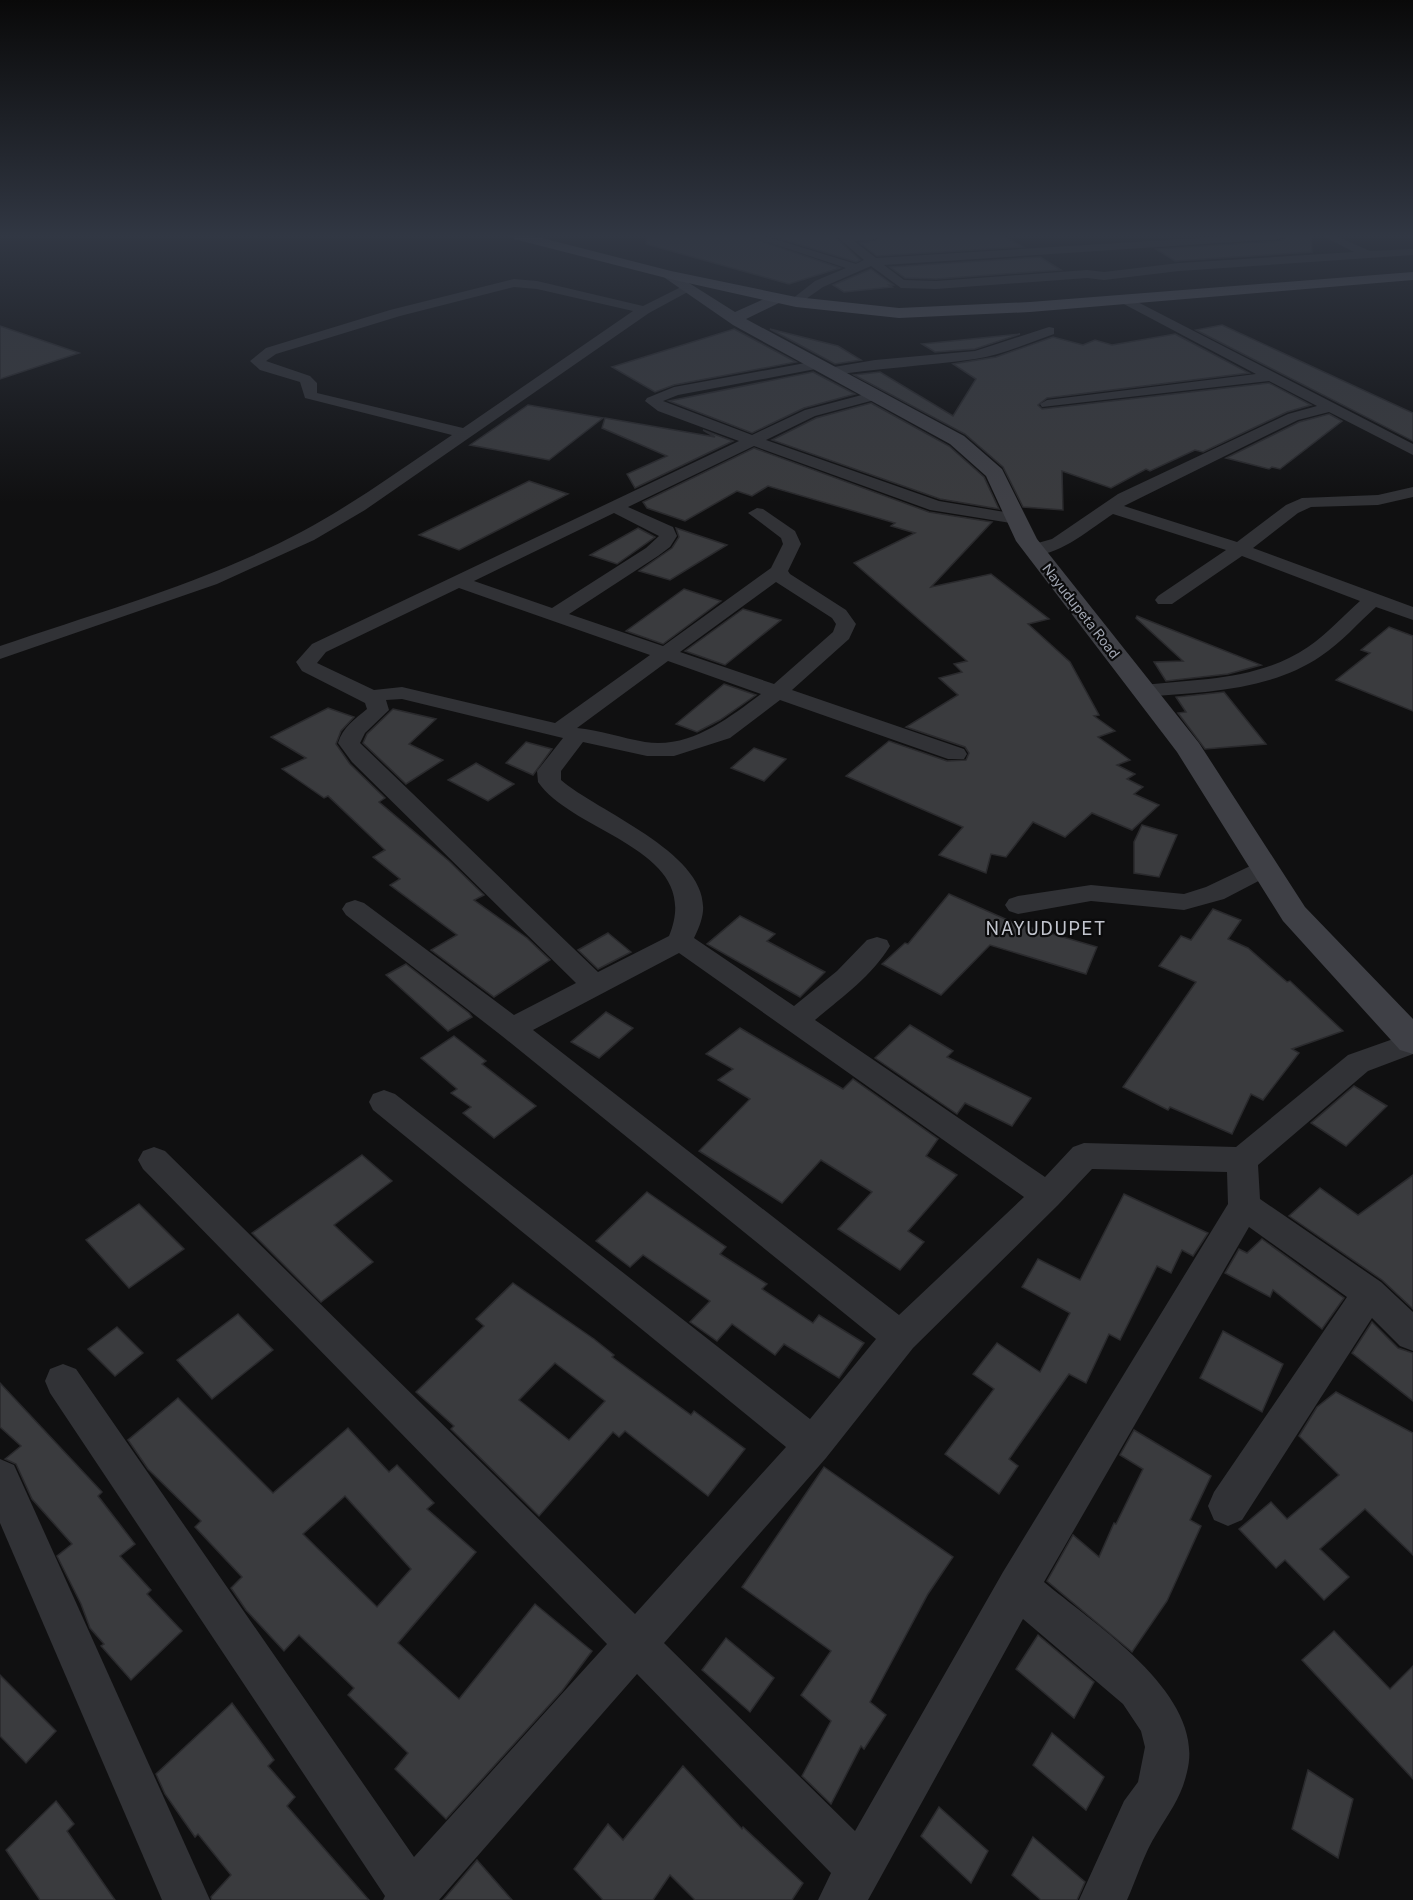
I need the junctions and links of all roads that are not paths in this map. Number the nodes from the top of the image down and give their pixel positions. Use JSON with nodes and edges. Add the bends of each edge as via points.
{"nodes":[{"id":1,"x":357,"y":325,"type":"edge"},
{"id":2,"x":623,"y":325,"type":"edge"},
{"id":3,"x":744,"y":325,"type":"edge"},
{"id":4,"x":1173,"y":325,"type":"edge"},
{"id":5,"x":1049,"y":331,"type":"dead end"},
{"id":6,"x":822,"y":369,"type":"junction"},
{"id":7,"x":1272,"y":376,"type":"junction"},
{"id":8,"x":873,"y":396,"type":"junction"},
{"id":9,"x":1047,"y":404,"type":"dead end"},
{"id":10,"x":1331,"y":407,"type":"junction"},
{"id":11,"x":465,"y":434,"type":"junction"},
{"id":12,"x":754,"y":441,"type":"junction"},
{"id":13,"x":1413,"y":450,"type":"edge"},
{"id":14,"x":1413,"y":492,"type":"edge"},
{"id":15,"x":616,"y":507,"type":"junction"},
{"id":16,"x":1110,"y":507,"type":"junction"},
{"id":17,"x":757,"y":513,"type":"dead end"},
{"id":18,"x":1017,"y":519,"type":"junction"},
{"id":19,"x":1240,"y":549,"type":"junction"},
{"id":20,"x":1034,"y":550,"type":"junction"},
{"id":21,"x":778,"y":571,"type":"junction"},
{"id":22,"x":459,"y":582,"type":"junction"},
{"id":23,"x":1373,"y":599,"type":"junction"},
{"id":24,"x":1165,"y":600,"type":"dead end"},
{"id":25,"x":1413,"y":614,"type":"edge"},
{"id":26,"x":554,"y":615,"type":"junction"},
{"id":27,"x":0,"y":653,"type":"edge"},
{"id":28,"x":664,"y":653,"type":"junction"},
{"id":29,"x":1143,"y":691,"type":"junction"},
{"id":30,"x":777,"y":693,"type":"junction"},
{"id":31,"x":373,"y":698,"type":"junction"},
{"id":32,"x":568,"y":732,"type":"junction"},
{"id":33,"x":956,"y":754,"type":"dead end"},
{"id":34,"x":1265,"y":867,"type":"junction"},
{"id":35,"x":1018,"y":905,"type":"dead end"},
{"id":36,"x":355,"y":909,"type":"dead end"},
{"id":37,"x":680,"y":941,"type":"junction"},
{"id":38,"x":877,"y":946,"type":"dead end"},
{"id":39,"x":595,"y":986,"type":"junction"},
{"id":40,"x":795,"y":1021,"type":"junction"},
{"id":41,"x":512,"y":1029,"type":"junction"},
{"id":42,"x":1413,"y":1042,"type":"edge"},
{"id":43,"x":384,"y":1102,"type":"dead end"},
{"id":44,"x":154,"y":1160,"type":"dead end"},
{"id":45,"x":1242,"y":1160,"type":"junction"},
{"id":46,"x":1047,"y":1196,"type":"junction"},
{"id":47,"x":1244,"y":1206,"type":"junction"},
{"id":48,"x":1370,"y":1293,"type":"junction"},
{"id":49,"x":1413,"y":1335,"type":"edge"},
{"id":50,"x":900,"y":1337,"type":"junction"},
{"id":51,"x":63,"y":1381,"type":"dead end"},
{"id":52,"x":813,"y":1445,"type":"junction"},
{"id":53,"x":0,"y":1478,"type":"edge"},
{"id":54,"x":1228,"y":1506,"type":"dead end"},
{"id":55,"x":1018,"y":1587,"type":"junction"},
{"id":56,"x":634,"y":1642,"type":"junction"},
{"id":57,"x":851,"y":1885,"type":"edge"},
{"id":58,"x":410,"y":1898,"type":"edge"},
{"id":59,"x":186,"y":1900,"type":"edge"},
{"id":60,"x":1103,"y":1900,"type":"edge"}],
"edges":[{"from":1,"to":11,"type":"street","via":[[271,351],[257,361],[305,379],[310,383],[310,394],[316,397]]},
{"from":2,"to":11,"type":"street"},
{"from":3,"to":6,"type":"street","name":"Nayudupeta Road"},
{"from":4,"to":7,"type":"street"},
{"from":5,"to":6,"type":"street","via":[[975,355]]},
{"from":6,"to":8,"type":"street","name":"Nayudupeta Road"},
{"from":6,"to":12,"type":"street","via":[[727,379],[675,391],[652,401]]},
{"from":7,"to":9,"type":"street"},
{"from":7,"to":10,"type":"street"},
{"from":8,"to":12,"type":"street","via":[[823,408]]},
{"from":8,"to":18,"type":"street","name":"Nayudupeta Road","via":[[957,440],[976,455],[995,472]]},
{"from":10,"to":13,"type":"street"},
{"from":10,"to":16,"type":"street","via":[[1293,417]]},
{"from":11,"to":27,"type":"street","via":[[359,506],[264,558]]},
{"from":12,"to":15,"type":"street"},
{"from":12,"to":18,"type":"street","via":[[936,506]]},
{"from":14,"to":19,"type":"street","via":[[1378,500],[1308,502],[1292,509]]},
{"from":15,"to":22,"type":"street"},
{"from":15,"to":26,"type":"street","via":[[667,531],[664,543]]},
{"from":16,"to":19,"type":"street"},
{"from":16,"to":20,"type":"street","via":[[1058,543]]},
{"from":17,"to":21,"type":"street","via":[[789,535],[792,544]]},
{"from":18,"to":20,"type":"street","name":"Nayudupeta Road"},
{"from":19,"to":23,"type":"street"},
{"from":19,"to":24,"type":"street"},
{"from":20,"to":29,"type":"street","name":"Nayudupeta Road"},
{"from":21,"to":28,"type":"street"},
{"from":21,"to":30,"type":"street","via":[[800,591],[839,614],[846,624],[842,635]]},
{"from":22,"to":26,"type":"street"},
{"from":22,"to":31,"type":"street","via":[[307,657],[309,667]]},
{"from":23,"to":25,"type":"street"},
{"from":23,"to":29,"type":"street","via":[[1314,652],[1286,668],[1225,681]]},
{"from":26,"to":28,"type":"street"},
{"from":28,"to":30,"type":"street"},
{"from":28,"to":32,"type":"street"},
{"from":29,"to":34,"type":"street","name":"Nayudupeta Road","via":[[1189,749]]},
{"from":30,"to":32,"type":"street","via":[[722,733],[674,749],[647,749]]},
{"from":30,"to":33,"type":"street"},
{"from":31,"to":32,"type":"street","via":[[402,693]]},
{"from":31,"to":39,"type":"street","via":[[378,710],[358,726],[349,742],[360,757]]},
{"from":32,"to":37,"type":"street","via":[[549,771],[550,782],[668,863],[685,886],[691,909]]},
{"from":34,"to":35,"type":"street","via":[[1185,902],[1101,893]]},
{"from":34,"to":42,"type":"street","name":"Nayudupeta Road","via":[[1294,914]]},
{"from":36,"to":41,"type":"street"},
{"from":37,"to":39,"type":"street"},
{"from":37,"to":40,"type":"street"},
{"from":38,"to":40,"type":"street","via":[[840,984]]},
{"from":39,"to":41,"type":"street"},
{"from":40,"to":46,"type":"street"},
{"from":41,"to":50,"type":"street"},
{"from":42,"to":45,"type":"street","via":[[1358,1063]]},
{"from":43,"to":52,"type":"street"},
{"from":44,"to":56,"type":"street"},
{"from":45,"to":46,"type":"street","via":[[1084,1156]]},
{"from":45,"to":47,"type":"street"},
{"from":46,"to":50,"type":"street"},
{"from":47,"to":48,"type":"street"},
{"from":47,"to":55,"type":"street"},
{"from":48,"to":49,"type":"street"},
{"from":48,"to":54,"type":"street"},
{"from":50,"to":52,"type":"street"},
{"from":51,"to":58,"type":"street"},
{"from":52,"to":56,"type":"street"},
{"from":53,"to":59,"type":"street"},
{"from":55,"to":57,"type":"street"},
{"from":55,"to":60,"type":"street","via":[[1138,1689],[1161,1722],[1167,1747],[1166,1771],[1156,1796],[1140,1817]]},
{"from":56,"to":57,"type":"street"},
{"from":56,"to":58,"type":"street"}]}
